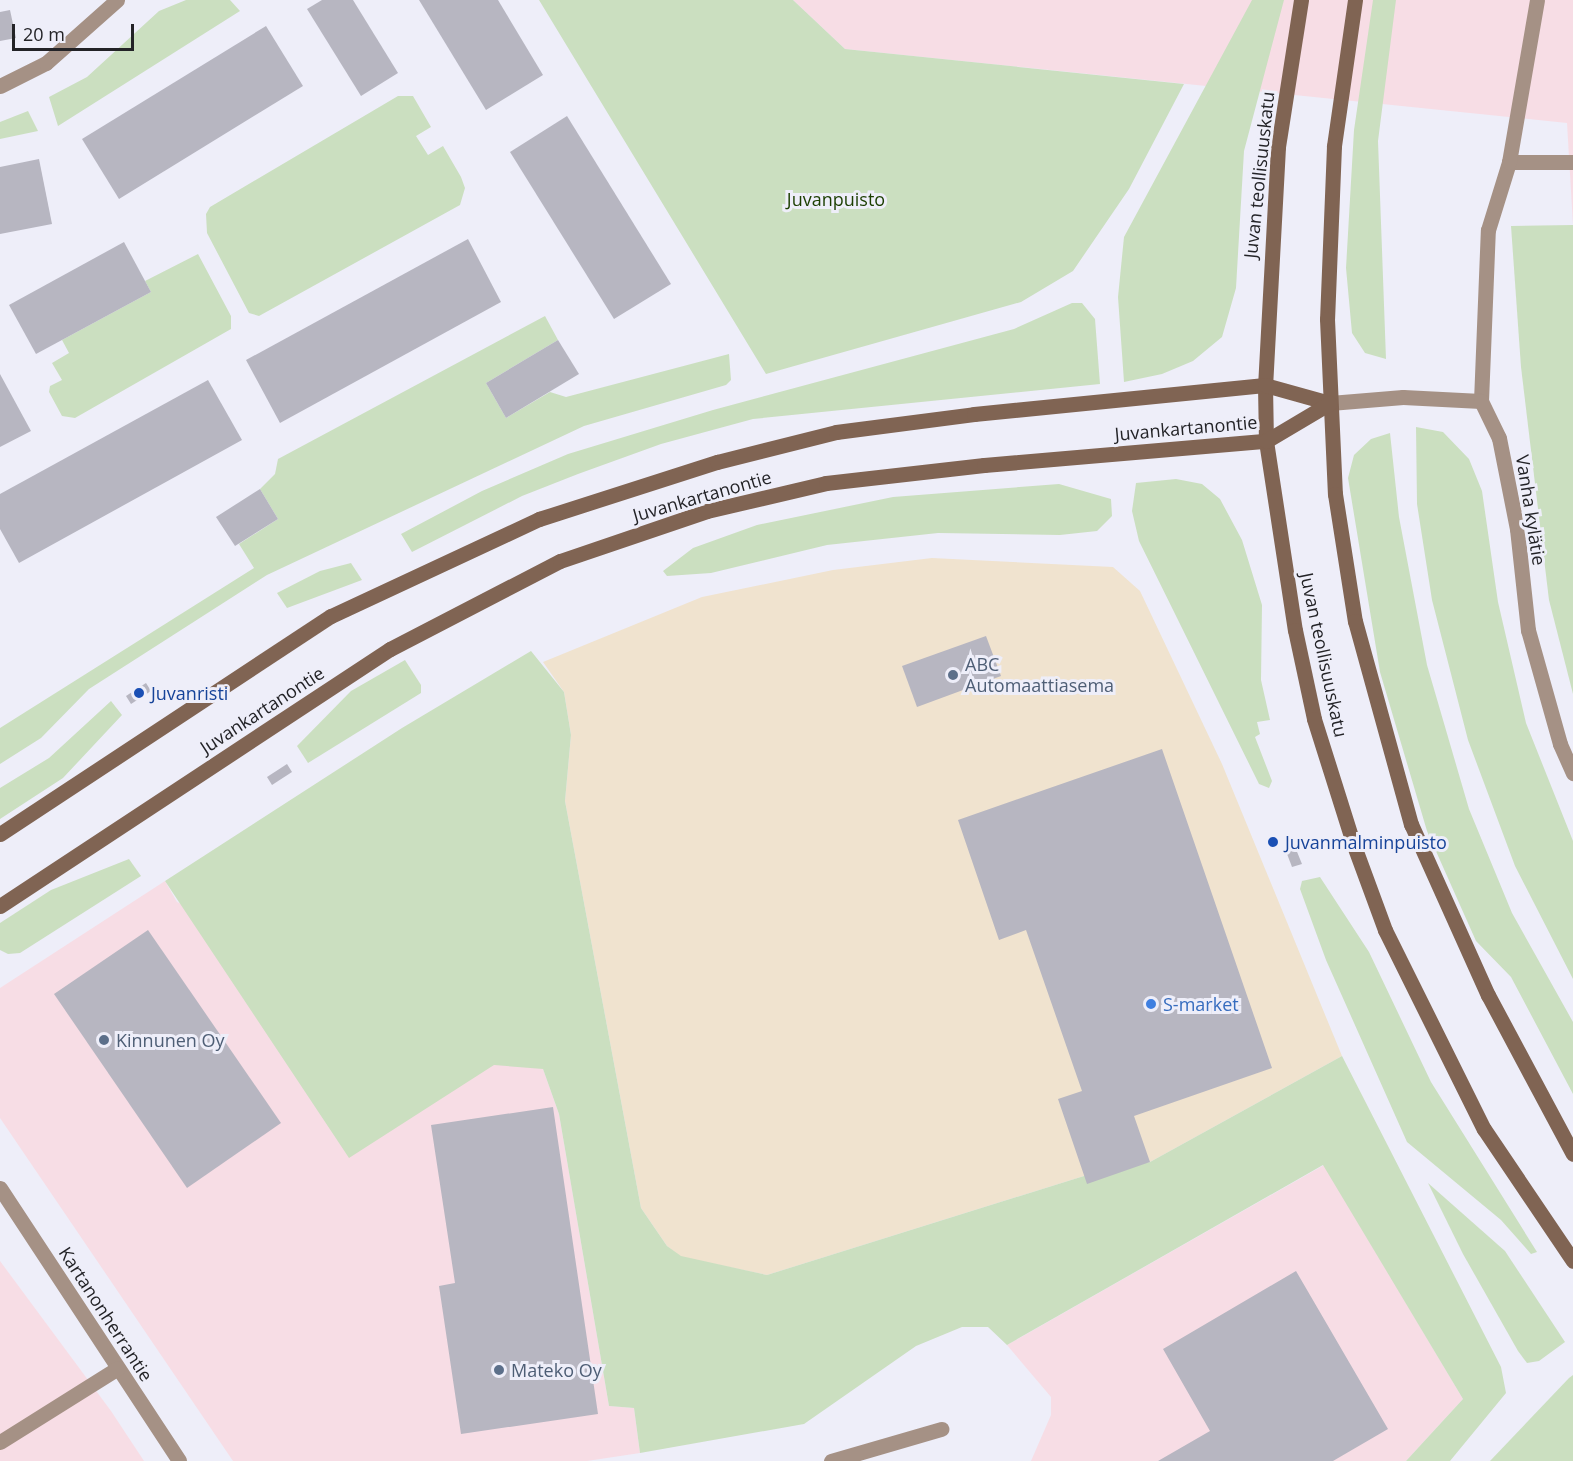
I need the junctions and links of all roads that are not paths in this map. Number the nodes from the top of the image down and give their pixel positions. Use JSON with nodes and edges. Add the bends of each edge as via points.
{"nodes":[{"id":1,"x":117,"y":0,"type":"edge"},
{"id":2,"x":1301,"y":0,"type":"edge"},
{"id":3,"x":1355,"y":0,"type":"edge"},
{"id":4,"x":1537,"y":0,"type":"edge"},
{"id":5,"x":0,"y":86,"type":"edge"},
{"id":6,"x":1509,"y":162,"type":"junction"},
{"id":7,"x":1573,"y":162,"type":"edge"},
{"id":8,"x":1265,"y":385,"type":"junction"},
{"id":9,"x":1481,"y":401,"type":"junction"},
{"id":10,"x":1330,"y":404,"type":"junction"},
{"id":11,"x":1266,"y":441,"type":"junction"},
{"id":12,"x":1573,"y":773,"type":"edge"},
{"id":13,"x":0,"y":834,"type":"edge"},
{"id":14,"x":0,"y":906,"type":"edge"},
{"id":15,"x":1573,"y":1154,"type":"edge"},
{"id":16,"x":0,"y":1188,"type":"edge"},
{"id":17,"x":1573,"y":1261,"type":"edge"},
{"id":18,"x":118,"y":1368,"type":"junction"},
{"id":19,"x":941,"y":1430,"type":"dead end"},
{"id":20,"x":0,"y":1442,"type":"edge"},
{"id":21,"x":179,"y":1461,"type":"edge"},
{"id":22,"x":831,"y":1461,"type":"edge"}],
"edges":[{"from":1,"to":5,"type":"street","via":[[46,63]]},
{"from":2,"to":8,"type":"main road","name":"Juvan teollisuuskatu","via":[[1278,147]]},
{"from":3,"to":10,"type":"main road","name":"Juvan teollisuuskatu","via":[[1334,146],[1330,206]]},
{"from":4,"to":6,"type":"street"},
{"from":6,"to":7,"type":"street"},
{"from":6,"to":9,"type":"street","via":[[1488,230]]},
{"from":8,"to":10,"type":"main road","name":"Juvankartanontie"},
{"from":8,"to":11,"type":"main road","name":"Juvan teollisuuskatu"},
{"from":8,"to":13,"type":"main road","name":"Juvankartanontie","via":[[836,432],[717,462],[539,519],[331,616]]},
{"from":9,"to":10,"type":"street","via":[[1403,397]]},
{"from":9,"to":12,"type":"street","name":"Vanha kylätie","via":[[1499,438],[1517,529],[1528,630],[1560,744]]},
{"from":10,"to":11,"type":"main road","name":"Juvankartanontie"},
{"from":10,"to":15,"type":"main road","name":"Juvan teollisuuskatu","via":[[1335,494],[1355,621],[1411,824],[1488,995]]},
{"from":11,"to":14,"type":"main road","name":"Juvankartanontie","via":[[826,483],[707,511],[560,561],[390,649]]},
{"from":11,"to":17,"type":"main road","name":"Juvan teollisuuskatu","via":[[1295,630],[1314,719],[1385,930],[1484,1129]]},
{"from":16,"to":18,"type":"street","name":"Kartanonherrantie"},
{"from":18,"to":20,"type":"street"},
{"from":18,"to":21,"type":"street","name":"Kartanonherrantie"},
{"from":19,"to":22,"type":"street"}]}
